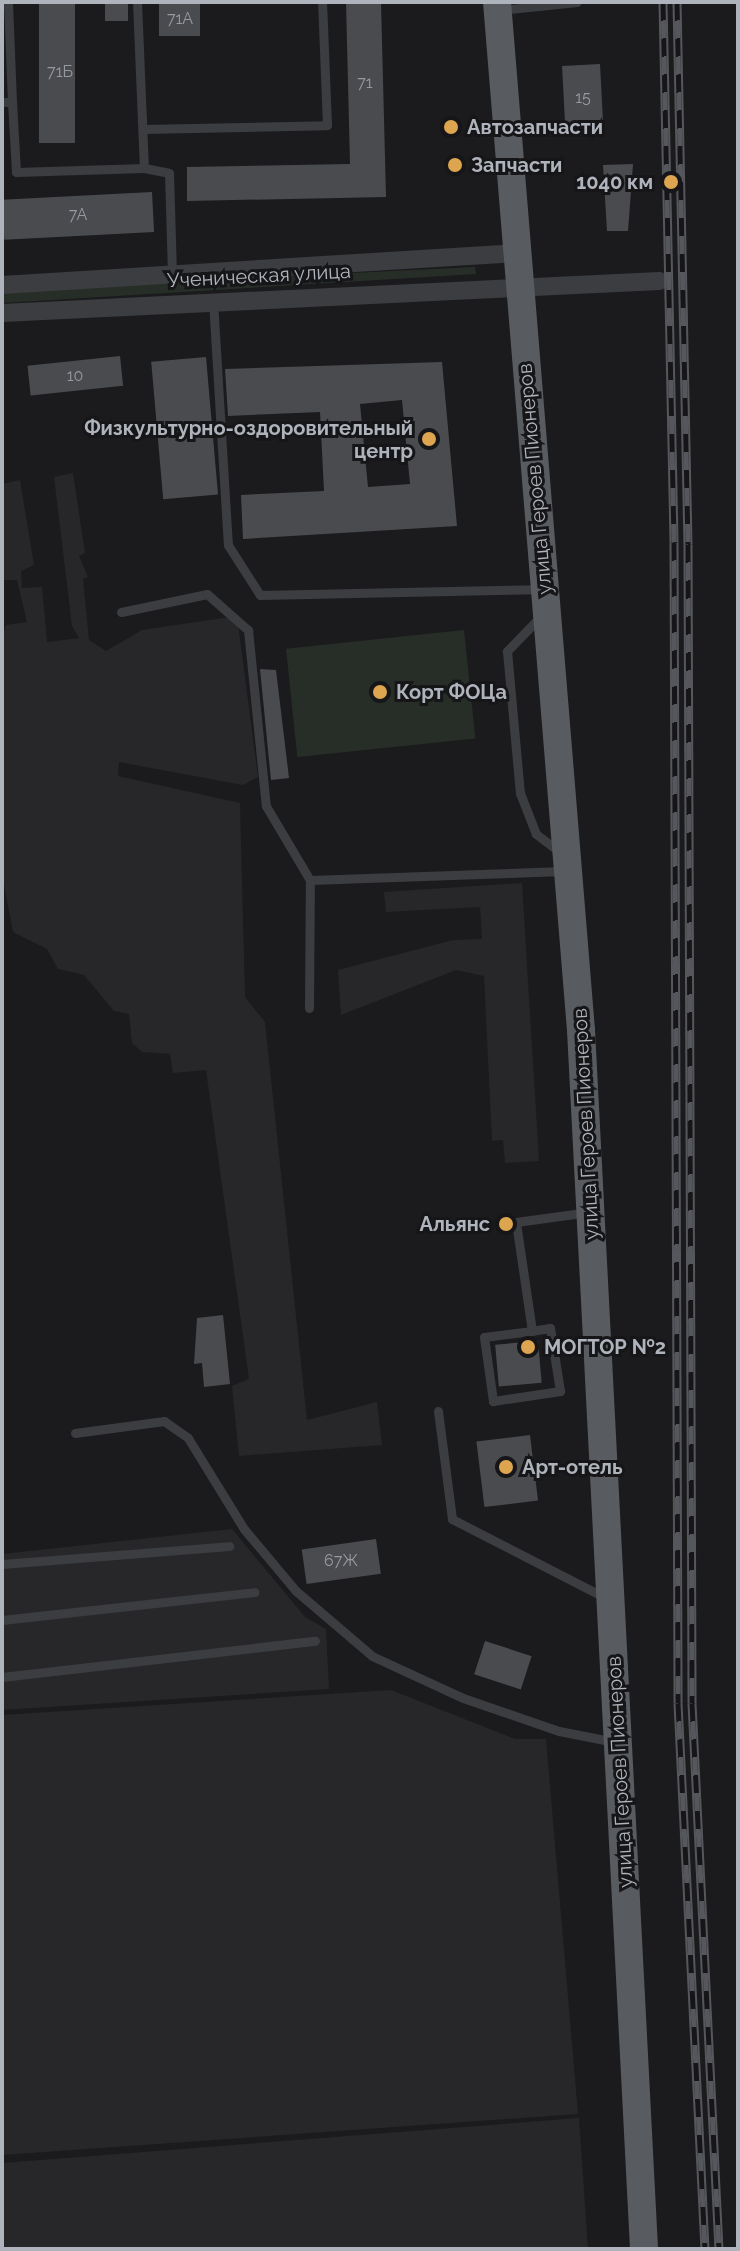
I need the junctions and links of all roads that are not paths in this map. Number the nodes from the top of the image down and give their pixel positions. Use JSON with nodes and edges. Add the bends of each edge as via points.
{"nodes":[{"id":1,"x":8,"y":2,"type":"edge"},
{"id":2,"x":137,"y":2,"type":"edge"},
{"id":3,"x":322,"y":2,"type":"edge"},
{"id":4,"x":577,"y":2,"type":"edge"},
{"id":5,"x":497,"y":6,"type":"edge"},
{"id":6,"x":7,"y":102,"type":"edge"},
{"id":7,"x":143,"y":129,"type":"junction"},
{"id":8,"x":144,"y":168,"type":"junction"},
{"id":9,"x":517,"y":253,"type":"junction"},
{"id":10,"x":172,"y":274,"type":"junction"},
{"id":11,"x":659,"y":281,"type":"dead end"},
{"id":12,"x":519,"y":284,"type":"junction"},
{"id":13,"x":2,"y":285,"type":"edge"},
{"id":14,"x":213,"y":301,"type":"junction"},
{"id":15,"x":2,"y":313,"type":"edge"},
{"id":16,"x":545,"y":600,"type":"junction"},
{"id":17,"x":121,"y":612,"type":"dead end"},
{"id":18,"x":568,"y":864,"type":"junction"},
{"id":19,"x":310,"y":880,"type":"junction"},
{"id":20,"x":309,"y":1008,"type":"dead end"},
{"id":21,"x":592,"y":1211,"type":"junction"},
{"id":22,"x":532,"y":1331,"type":"junction"},
{"id":23,"x":438,"y":1411,"type":"dead end"},
{"id":24,"x":75,"y":1433,"type":"dead end"},
{"id":25,"x":229,"y":1546,"type":"dead end"},
{"id":26,"x":2,"y":1564,"type":"edge"},
{"id":27,"x":254,"y":1592,"type":"dead end"},
{"id":28,"x":612,"y":1602,"type":"junction"},
{"id":29,"x":2,"y":1620,"type":"edge"},
{"id":30,"x":315,"y":1641,"type":"dead end"},
{"id":31,"x":2,"y":1677,"type":"edge"},
{"id":32,"x":619,"y":1743,"type":"junction"},
{"id":33,"x":644,"y":2249,"type":"edge"}],
"edges":[{"from":1,"to":6,"type":"lane"},
{"from":2,"to":7,"type":"lane"},
{"from":3,"to":7,"type":"lane","via":[[327,125]]},
{"from":4,"to":5,"type":"lane"},
{"from":5,"to":9,"type":"main road","name":"улица Героев Пионеров"},
{"from":6,"to":8,"type":"lane","via":[[16,172]]},
{"from":7,"to":8,"type":"lane"},
{"from":8,"to":10,"type":"lane","via":[[169,173]]},
{"from":9,"to":10,"type":"street","name":"Ученическая улица"},
{"from":9,"to":12,"type":"main road","name":"улица Героев Пионеров"},
{"from":10,"to":13,"type":"street","name":"Ученическая улица"},
{"from":11,"to":12,"type":"street","name":"Ученическая улица"},
{"from":12,"to":14,"type":"street","name":"Ученическая улица"},
{"from":12,"to":16,"type":"main road","name":"улица Героев Пионеров"},
{"from":14,"to":15,"type":"street","name":"Ученическая улица"},
{"from":14,"to":16,"type":"lane","via":[[228,545],[260,595]]},
{"from":16,"to":18,"type":"main road","name":"улица Героев Пионеров"},
{"from":16,"to":18,"type":"lane","via":[[507,651],[520,793],[536,834]]},
{"from":17,"to":19,"type":"lane","via":[[207,594],[248,630],[266,806]]},
{"from":18,"to":19,"type":"lane"},
{"from":18,"to":21,"type":"main road","name":"улица Героев Пионеров"},
{"from":19,"to":20,"type":"lane"},
{"from":21,"to":22,"type":"lane","via":[[516,1222]]},
{"from":21,"to":28,"type":"main road","name":"улица Героев Пионеров"},
{"from":22,"to":22,"type":"lane","via":[[550,1328],[560,1391],[493,1401],[484,1337]]},
{"from":23,"to":28,"type":"lane","via":[[452,1519]]},
{"from":24,"to":32,"type":"lane","via":[[164,1421],[188,1438],[244,1529],[296,1591],[372,1656],[477,1703],[559,1731]]},
{"from":25,"to":26,"type":"lane"},
{"from":27,"to":29,"type":"lane"},
{"from":28,"to":32,"type":"main road","name":"улица Героев Пионеров"},
{"from":30,"to":31,"type":"lane"},
{"from":32,"to":33,"type":"main road","name":"улица Героев Пионеров"}]}
